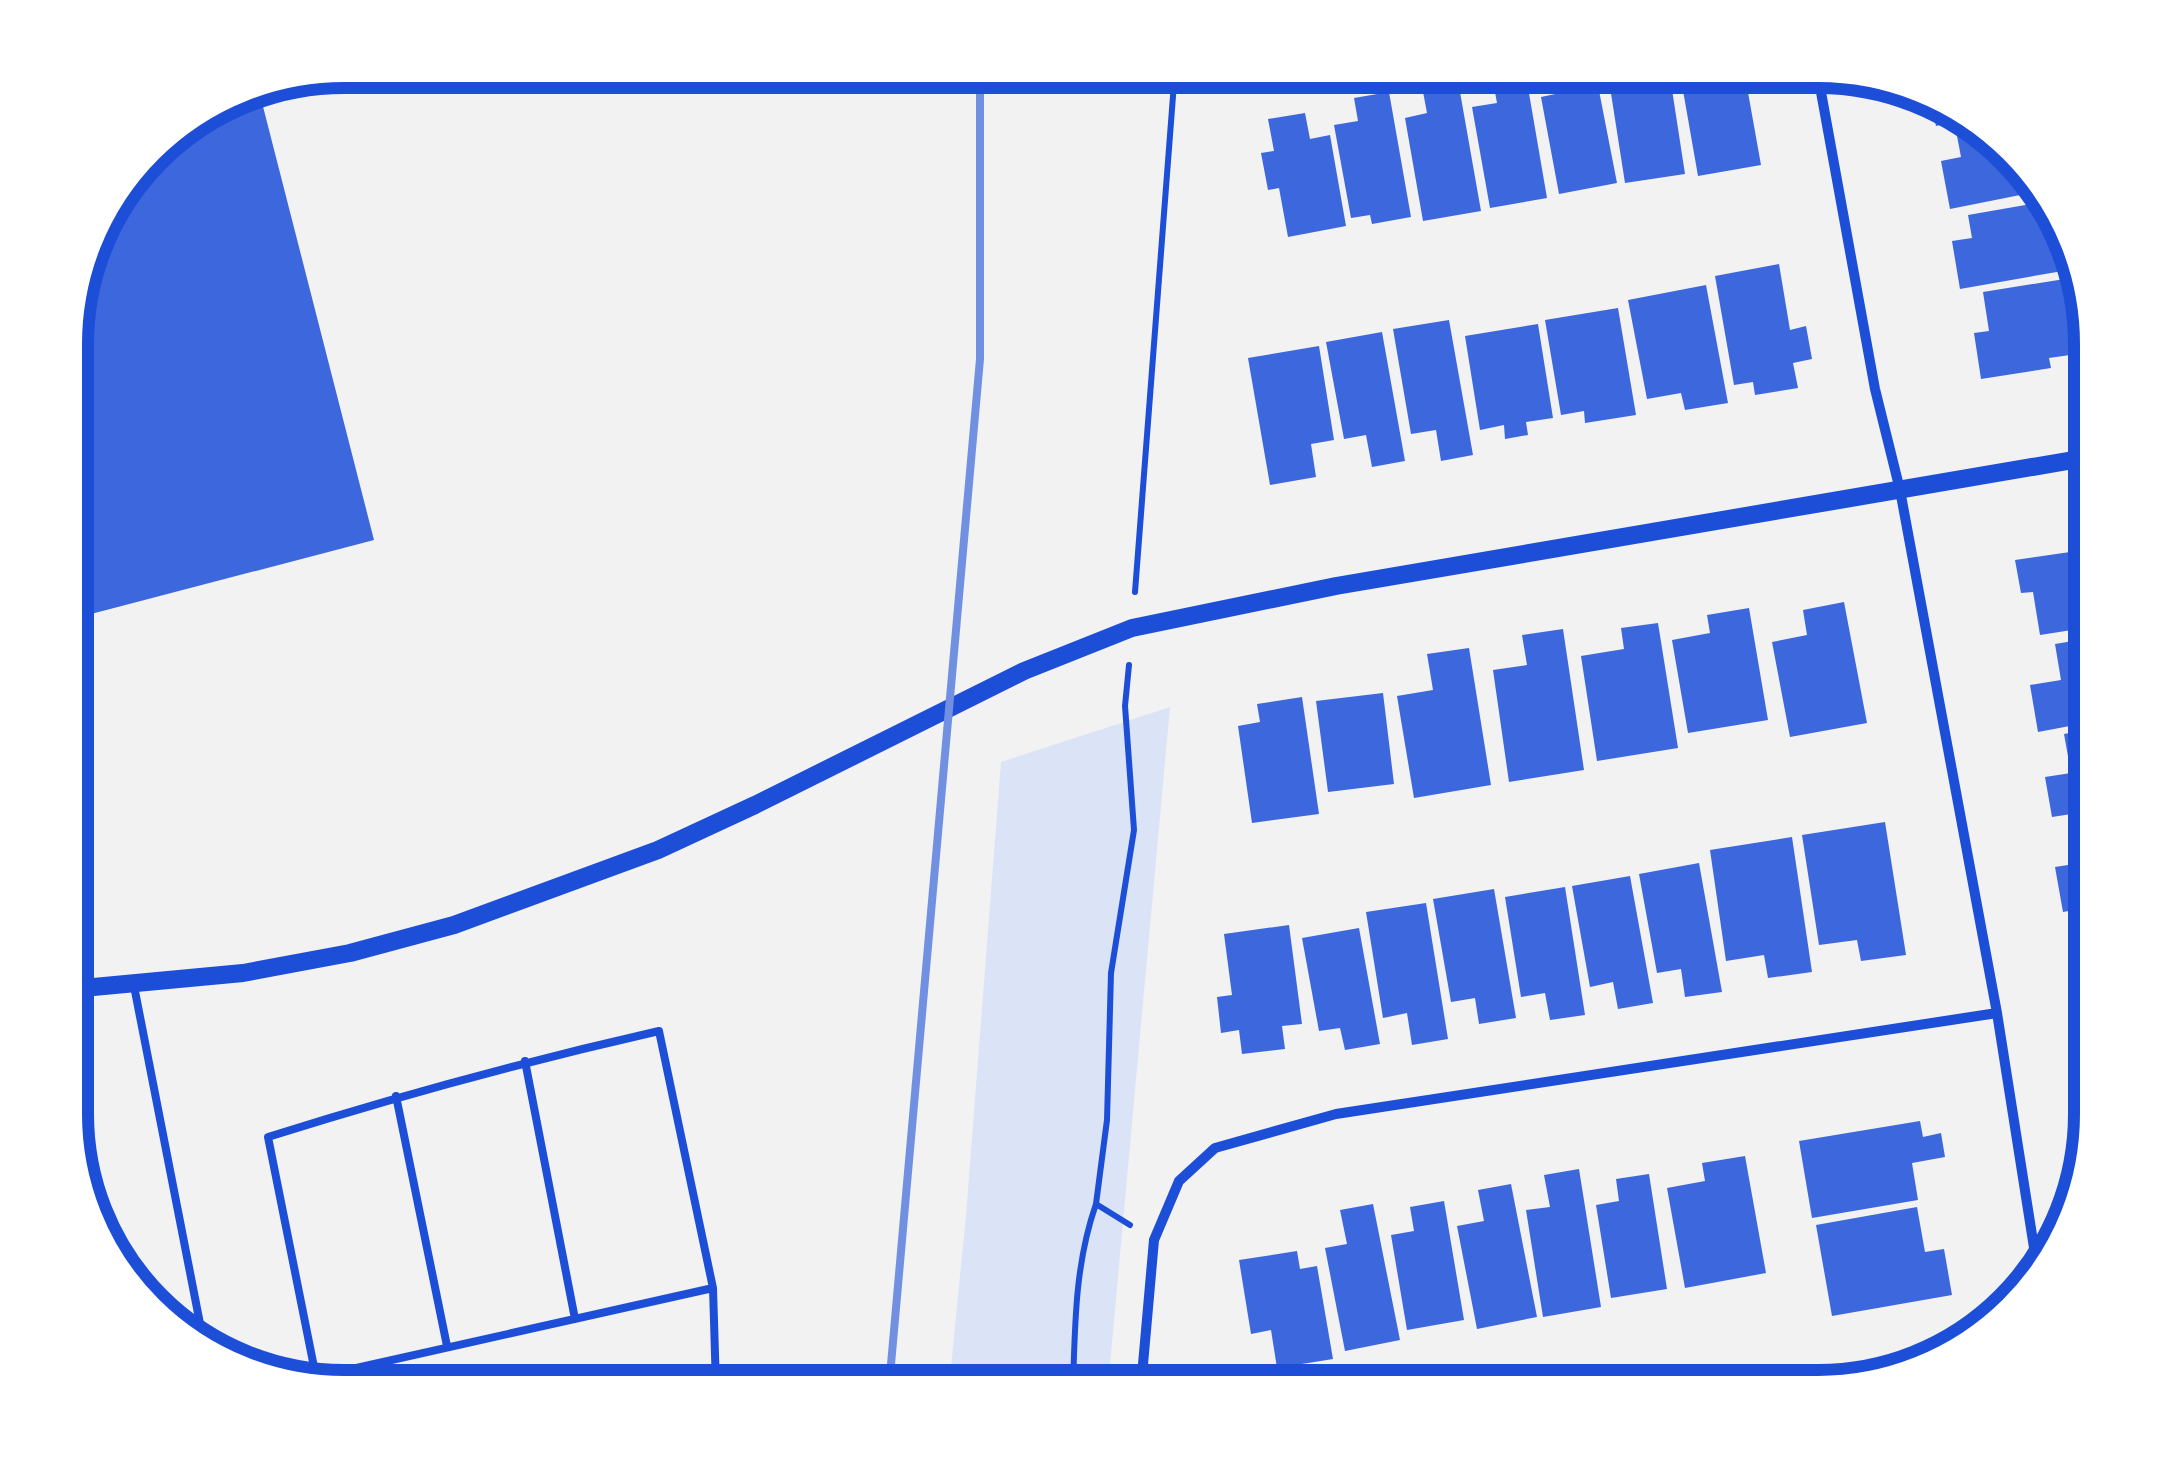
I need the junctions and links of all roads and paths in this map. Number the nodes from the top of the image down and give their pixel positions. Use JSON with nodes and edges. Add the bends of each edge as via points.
{"nodes":[{"id":1,"x":1173,"y":88,"type":"edge"},
{"id":2,"x":1820,"y":88,"type":"edge"},
{"id":3,"x":2074,"y":460,"type":"edge"},
{"id":4,"x":1900,"y":490,"type":"junction"},
{"id":5,"x":1132,"y":628,"type":"junction"},
{"id":6,"x":134,"y":985,"type":"junction"},
{"id":7,"x":88,"y":989,"type":"edge"},
{"id":8,"x":1997,"y":1014,"type":"junction"},
{"id":9,"x":525,"y":1061,"type":"junction"},
{"id":10,"x":396,"y":1096,"type":"junction"},
{"id":11,"x":1096,"y":1204,"type":"junction"},
{"id":12,"x":1154,"y":1240,"type":"junction"},
{"id":13,"x":2034,"y":1250,"type":"edge"},
{"id":14,"x":714,"y":1288,"type":"junction"},
{"id":15,"x":574,"y":1319,"type":"junction"},
{"id":16,"x":200,"y":1326,"type":"edge"},
{"id":17,"x":447,"y":1346,"type":"junction"},
{"id":18,"x":312,"y":1367,"type":"edge"},
{"id":19,"x":1143,"y":1369,"type":"edge"},
{"id":20,"x":344,"y":1370,"type":"edge"},
{"id":21,"x":716,"y":1370,"type":"edge"},
{"id":22,"x":1074,"y":1370,"type":"edge"}],
"edges":[{"from":1,"to":5,"type":"path"},
{"from":2,"to":4,"type":"street"},
{"from":3,"to":4,"type":"street"},
{"from":4,"to":5,"type":"street","via":[[1318,589]]},
{"from":4,"to":8,"type":"street"},
{"from":5,"to":6,"type":"street","via":[[1024,671],[755,806],[538,896],[350,953]]},
{"from":5,"to":11,"type":"path","via":[[1125,706],[1134,830],[1110,973],[1107,1120]]},
{"from":6,"to":7,"type":"street"},
{"from":6,"to":16,"type":"lane"},
{"from":8,"to":12,"type":"street","via":[[1336,1114],[1215,1148],[1178,1181]]},
{"from":8,"to":13,"type":"street"},
{"from":9,"to":10,"type":"lane"},
{"from":9,"to":14,"type":"lane","via":[[660,1031]]},
{"from":9,"to":15,"type":"lane"},
{"from":10,"to":17,"type":"lane"},
{"from":10,"to":18,"type":"lane","via":[[268,1137]]},
{"from":11,"to":12,"type":"path"},
{"from":11,"to":22,"type":"path","via":[[1076,1290]]},
{"from":12,"to":19,"type":"street"},
{"from":14,"to":15,"type":"lane"},
{"from":14,"to":21,"type":"lane"},
{"from":15,"to":17,"type":"lane"},
{"from":17,"to":20,"type":"lane"}]}
